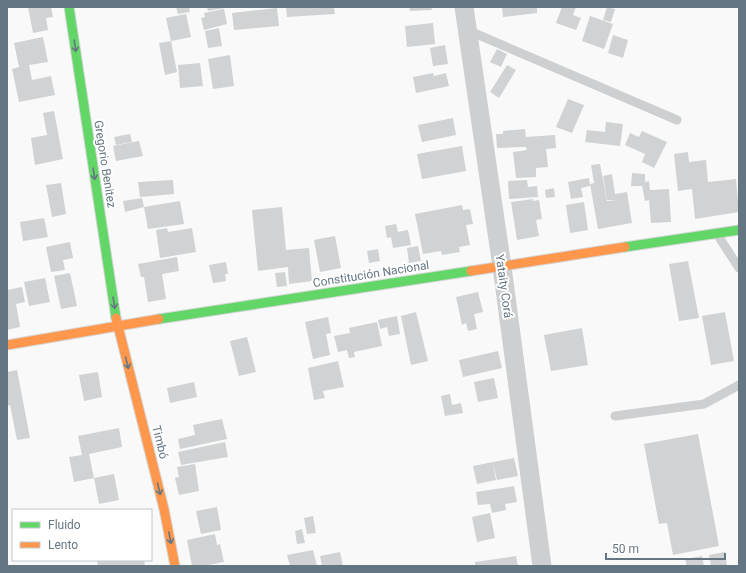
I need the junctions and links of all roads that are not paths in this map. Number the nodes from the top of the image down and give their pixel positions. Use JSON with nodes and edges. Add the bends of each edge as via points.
{"nodes":[{"id":1,"x":69,"y":7,"type":"edge"},
{"id":2,"x":464,"y":7,"type":"edge"},
{"id":3,"x":467,"y":30,"type":"junction"},
{"id":4,"x":677,"y":120,"type":"dead end"},
{"id":5,"x":739,"y":230,"type":"edge"},
{"id":6,"x":716,"y":233,"type":"junction"},
{"id":7,"x":502,"y":267,"type":"junction"},
{"id":8,"x":739,"y":268,"type":"edge"},
{"id":9,"x":117,"y":325,"type":"junction"},
{"id":10,"x":7,"y":345,"type":"edge"},
{"id":11,"x":739,"y":385,"type":"edge"},
{"id":12,"x":615,"y":416,"type":"dead end"},
{"id":13,"x":175,"y":566,"type":"edge"},
{"id":14,"x":542,"y":566,"type":"edge"}],
"edges":[{"from":1,"to":9,"type":"street","name":"Gregorio Benitez","one_way":true},
{"from":2,"to":3,"type":"street","name":"Yataity Corá"},
{"from":3,"to":4,"type":"lane"},
{"from":3,"to":7,"type":"street","name":"Yataity Corá"},
{"from":5,"to":6,"type":"street","name":"Constitución Nacional"},
{"from":6,"to":7,"type":"street","name":"Constitución Nacional"},
{"from":6,"to":8,"type":"lane"},
{"from":7,"to":9,"type":"street","name":"Constitución Nacional"},
{"from":7,"to":14,"type":"street","name":"Yataity Corá"},
{"from":9,"to":10,"type":"street","name":"Constitución Nacional"},
{"from":9,"to":13,"type":"street","name":"Timbó","one_way":true,"via":[[164,509]]},
{"from":11,"to":12,"type":"lane","via":[[704,404]]}]}
